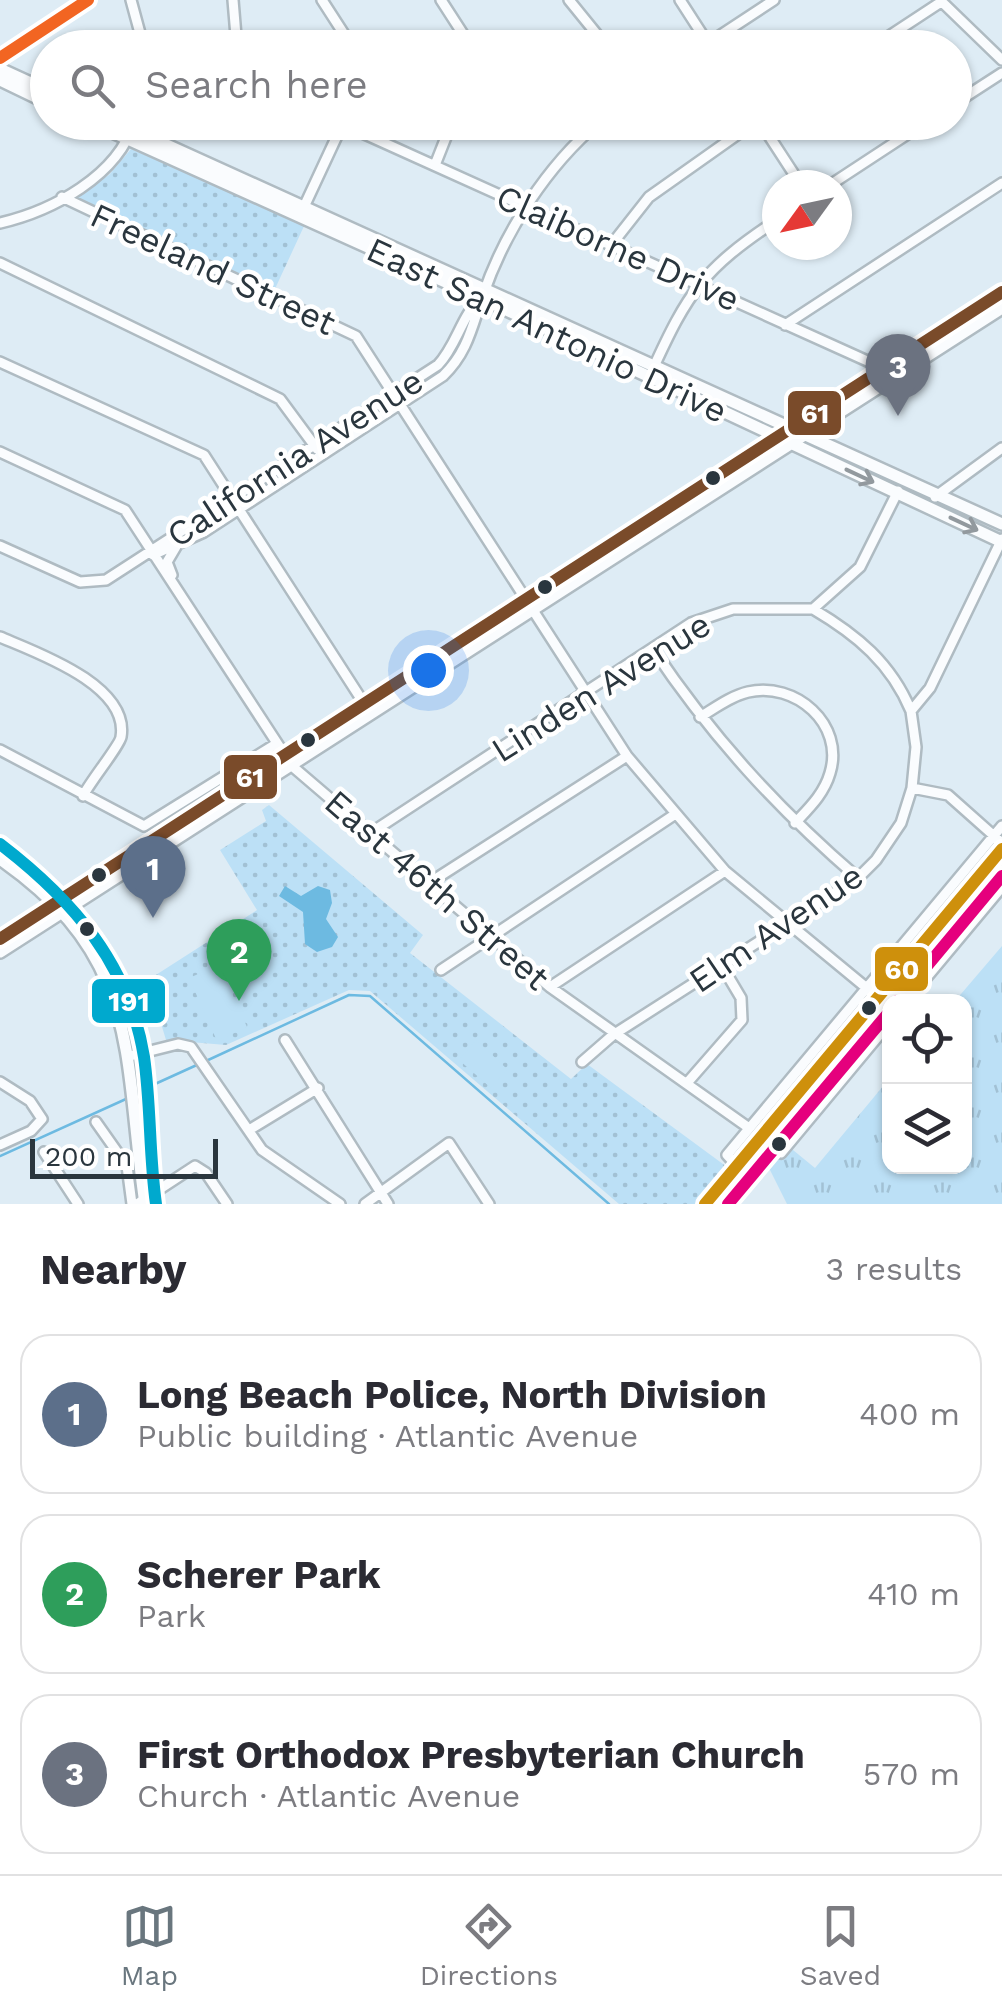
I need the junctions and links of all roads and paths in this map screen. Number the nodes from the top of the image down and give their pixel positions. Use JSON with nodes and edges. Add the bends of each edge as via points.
{"nodes":[{"id":1,"x":88,"y":0,"type":"edge"},
{"id":2,"x":131,"y":0,"type":"edge"},
{"id":3,"x":233,"y":0,"type":"edge"},
{"id":4,"x":322,"y":0,"type":"edge"},
{"id":5,"x":441,"y":0,"type":"edge"},
{"id":6,"x":569,"y":0,"type":"edge"},
{"id":7,"x":680,"y":0,"type":"edge"},
{"id":8,"x":774,"y":0,"type":"edge"},
{"id":9,"x":940,"y":1,"type":"edge"},
{"id":10,"x":42,"y":30,"type":"edge"},
{"id":11,"x":139,"y":30,"type":"edge"},
{"id":12,"x":236,"y":30,"type":"edge"},
{"id":13,"x":341,"y":30,"type":"edge"},
{"id":14,"x":460,"y":30,"type":"edge"},
{"id":15,"x":596,"y":30,"type":"edge"},
{"id":16,"x":697,"y":30,"type":"edge"},
{"id":17,"x":730,"y":30,"type":"edge"},
{"id":18,"x":897,"y":30,"type":"edge"},
{"id":19,"x":970,"y":30,"type":"edge"},
{"id":20,"x":972,"y":31,"type":"edge"},
{"id":21,"x":30,"y":38,"type":"edge"},
{"id":22,"x":0,"y":58,"type":"edge"},
{"id":23,"x":1002,"y":60,"type":"edge"},
{"id":24,"x":0,"y":69,"type":"edge"},
{"id":25,"x":1002,"y":73,"type":"edge"},
{"id":26,"x":0,"y":80,"type":"edge"},
{"id":27,"x":30,"y":83,"type":"edge"},
{"id":28,"x":972,"y":92,"type":"edge"},
{"id":29,"x":30,"y":94,"type":"edge"},
{"id":30,"x":126,"y":140,"type":"edge"},
{"id":31,"x":150,"y":140,"type":"edge"},
{"id":32,"x":334,"y":140,"type":"edge"},
{"id":33,"x":379,"y":140,"type":"edge"},
{"id":34,"x":444,"y":140,"type":"edge"},
{"id":35,"x":580,"y":140,"type":"edge"},
{"id":36,"x":732,"y":140,"type":"edge"},
{"id":37,"x":771,"y":140,"type":"edge"},
{"id":38,"x":899,"y":140,"type":"edge"},
{"id":39,"x":434,"y":165,"type":"junction"},
{"id":40,"x":792,"y":170,"type":"edge"},
{"id":41,"x":852,"y":171,"type":"edge"},
{"id":42,"x":1002,"y":183,"type":"edge"},
{"id":43,"x":62,"y":197,"type":"junction"},
{"id":44,"x":526,"y":208,"type":"junction"},
{"id":45,"x":302,"y":212,"type":"junction"},
{"id":46,"x":0,"y":223,"type":"edge"},
{"id":47,"x":762,"y":230,"type":"edge"},
{"id":48,"x":612,"y":244,"type":"junction"},
{"id":49,"x":0,"y":263,"type":"edge"},
{"id":50,"x":697,"y":283,"type":"junction"},
{"id":51,"x":1002,"y":292,"type":"edge"},
{"id":52,"x":483,"y":294,"type":"junction"},
{"id":53,"x":1002,"y":308,"type":"edge"},
{"id":54,"x":785,"y":324,"type":"junction"},
{"id":55,"x":0,"y":362,"type":"edge"},
{"id":56,"x":652,"y":372,"type":"junction"},
{"id":57,"x":888,"y":375,"type":"junction"},
{"id":58,"x":394,"y":395,"type":"junction"},
{"id":59,"x":400,"y":405,"type":"junction"},
{"id":60,"x":800,"y":432,"type":"junction"},
{"id":61,"x":787,"y":441,"type":"junction"},
{"id":62,"x":1002,"y":448,"type":"edge"},
{"id":63,"x":318,"y":451,"type":"junction"},
{"id":64,"x":0,"y":452,"type":"edge"},
{"id":65,"x":904,"y":480,"type":"junction"},
{"id":66,"x":898,"y":493,"type":"junction"},
{"id":67,"x":936,"y":494,"type":"junction"},
{"id":68,"x":237,"y":503,"type":"junction"},
{"id":69,"x":926,"y":506,"type":"junction"},
{"id":70,"x":1002,"y":524,"type":"edge"},
{"id":71,"x":1001,"y":540,"type":"edge"},
{"id":72,"x":178,"y":544,"type":"junction"},
{"id":73,"x":0,"y":546,"type":"edge"},
{"id":74,"x":152,"y":552,"type":"junction"},
{"id":75,"x":175,"y":587,"type":"junction"},
{"id":76,"x":529,"y":606,"type":"junction"},
{"id":77,"x":812,"y":609,"type":"junction"},
{"id":78,"x":0,"y":637,"type":"edge"},
{"id":79,"x":653,"y":649,"type":"junction"},
{"id":80,"x":586,"y":693,"type":"junction"},
{"id":81,"x":365,"y":705,"type":"junction"},
{"id":82,"x":910,"y":711,"type":"junction"},
{"id":83,"x":700,"y":717,"type":"junction"},
{"id":84,"x":276,"y":744,"type":"junction"},
{"id":85,"x":0,"y":750,"type":"edge"},
{"id":86,"x":627,"y":756,"type":"junction"},
{"id":87,"x":288,"y":761,"type":"junction"},
{"id":88,"x":912,"y":788,"type":"junction"},
{"id":89,"x":82,"y":796,"type":"junction"},
{"id":90,"x":674,"y":815,"type":"junction"},
{"id":91,"x":795,"y":824,"type":"junction"},
{"id":92,"x":1002,"y":826,"type":"edge"},
{"id":93,"x":369,"y":834,"type":"junction"},
{"id":94,"x":999,"y":842,"type":"edge"},
{"id":95,"x":1,"y":852,"type":"edge"},
{"id":96,"x":1002,"y":863,"type":"edge"},
{"id":97,"x":725,"y":871,"type":"junction"},
{"id":98,"x":858,"y":878,"type":"junction"},
{"id":99,"x":426,"y":884,"type":"junction"},
{"id":100,"x":1002,"y":888,"type":"edge"},
{"id":101,"x":65,"y":905,"type":"junction"},
{"id":102,"x":785,"y":924,"type":"junction"},
{"id":103,"x":488,"y":936,"type":"junction"},
{"id":104,"x":0,"y":939,"type":"edge"},
{"id":105,"x":0,"y":952,"type":"edge"},
{"id":106,"x":722,"y":966,"type":"junction"},
{"id":107,"x":441,"y":970,"type":"dead end"},
{"id":108,"x":550,"y":988,"type":"junction"},
{"id":109,"x":913,"y":994,"type":"edge"},
{"id":110,"x":877,"y":997,"type":"junction"},
{"id":111,"x":882,"y":1032,"type":"edge"},
{"id":112,"x":612,"y":1035,"type":"junction"},
{"id":113,"x":285,"y":1040,"type":"dead end"},
{"id":114,"x":137,"y":1056,"type":"junction"},
{"id":115,"x":582,"y":1062,"type":"dead end"},
{"id":116,"x":0,"y":1082,"type":"edge"},
{"id":117,"x":687,"y":1083,"type":"junction"},
{"id":118,"x":318,"y":1088,"type":"junction"},
{"id":119,"x":96,"y":1122,"type":"dead end"},
{"id":120,"x":749,"y":1128,"type":"junction"},
{"id":121,"x":249,"y":1130,"type":"junction"},
{"id":122,"x":0,"y":1145,"type":"edge"},
{"id":123,"x":765,"y":1146,"type":"junction"},
{"id":124,"x":44,"y":1152,"type":"dead end"},
{"id":125,"x":740,"y":1169,"type":"junction"},
{"id":126,"x":382,"y":1194,"type":"junction"},
{"id":127,"x":144,"y":1201,"type":"edge"},
{"id":128,"x":78,"y":1204,"type":"edge"},
{"id":129,"x":227,"y":1204,"type":"edge"},
{"id":130,"x":340,"y":1204,"type":"edge"},
{"id":131,"x":365,"y":1204,"type":"edge"},
{"id":132,"x":388,"y":1204,"type":"edge"},
{"id":133,"x":489,"y":1204,"type":"edge"},
{"id":134,"x":705,"y":1204,"type":"edge"},
{"id":135,"x":717,"y":1204,"type":"edge"}],
"edges":[{"from":1,"to":10,"type":"street"},
{"from":2,"to":11,"type":"street"},
{"from":3,"to":12,"type":"street"},
{"from":4,"to":13,"type":"street"},
{"from":5,"to":14,"type":"street"},
{"from":6,"to":15,"type":"street"},
{"from":7,"to":16,"type":"street"},
{"from":8,"to":17,"type":"street"},
{"from":9,"to":18,"type":"street"},
{"from":9,"to":19,"type":"street"},
{"from":20,"to":23,"type":"street"},
{"from":21,"to":22,"type":"street"},
{"from":24,"to":27,"type":"main road"},
{"from":25,"to":28,"type":"street"},
{"from":26,"to":29,"type":"main road"},
{"from":30,"to":43,"type":"street","via":[[113,162]]},
{"from":31,"to":45,"type":"main road","name":"East San Antonio Drive"},
{"from":32,"to":45,"type":"street"},
{"from":33,"to":39,"type":"street","name":"Claiborne Drive"},
{"from":34,"to":39,"type":"street"},
{"from":35,"to":44,"type":"street","name":"California Avenue"},
{"from":36,"to":48,"type":"street","via":[[648,197]]},
{"from":37,"to":40,"type":"street"},
{"from":38,"to":41,"type":"street"},
{"from":39,"to":44,"type":"street","name":"Claiborne Drive"},
{"from":42,"to":54,"type":"street"},
{"from":43,"to":46,"type":"street"},
{"from":43,"to":58,"type":"street","name":"Freeland Street","via":[[356,336]]},
{"from":44,"to":48,"type":"street","name":"Claiborne Drive"},
{"from":44,"to":52,"type":"street","name":"California Avenue"},
{"from":45,"to":52,"type":"main road","name":"East San Antonio Drive"},
{"from":47,"to":50,"type":"street"},
{"from":48,"to":50,"type":"street","name":"Claiborne Drive"},
{"from":49,"to":63,"type":"street","via":[[280,399]]},
{"from":50,"to":54,"type":"street","name":"Claiborne Drive"},
{"from":50,"to":56,"type":"street"},
{"from":51,"to":57,"type":"main road"},
{"from":52,"to":56,"type":"main road","name":"East San Antonio Drive"},
{"from":52,"to":58,"type":"street","name":"California Avenue","via":[[446,356]]},
{"from":52,"to":59,"type":"street","name":"California Avenue","via":[[454,366]]},
{"from":53,"to":57,"type":"main road"},
{"from":54,"to":57,"type":"street","name":"Claiborne Drive"},
{"from":55,"to":68,"type":"street","via":[[204,454]]},
{"from":56,"to":60,"type":"main road","name":"East San Antonio Drive"},
{"from":56,"to":61,"type":"main road","name":"East San Antonio Drive"},
{"from":57,"to":60,"type":"main road"},
{"from":58,"to":59,"type":"street","name":"Freeland Street"},
{"from":58,"to":63,"type":"street","name":"California Avenue"},
{"from":59,"to":63,"type":"street","name":"California Avenue"},
{"from":59,"to":76,"type":"street","name":"Freeland Street"},
{"from":60,"to":61,"type":"main road"},
{"from":60,"to":65,"type":"main road","name":"East San Antonio Drive"},
{"from":61,"to":66,"type":"main road","name":"East San Antonio Drive","one_way":true},
{"from":61,"to":76,"type":"main road"},
{"from":62,"to":67,"type":"street"},
{"from":63,"to":68,"type":"street","name":"California Avenue"},
{"from":64,"to":74,"type":"street","name":"East 46th Street","via":[[117,505]]},
{"from":65,"to":66,"type":"street"},
{"from":65,"to":67,"type":"main road","name":"East San Antonio Drive"},
{"from":66,"to":69,"type":"main road","name":"East San Antonio Drive"},
{"from":66,"to":77,"type":"street","via":[[860,566]]},
{"from":67,"to":69,"type":"street"},
{"from":67,"to":70,"type":"main road","name":"East San Antonio Drive"},
{"from":68,"to":72,"type":"street","name":"California Avenue"},
{"from":68,"to":74,"type":"street","name":"California Avenue"},
{"from":68,"to":81,"type":"street"},
{"from":69,"to":71,"type":"main road","name":"East San Antonio Drive","one_way":true},
{"from":71,"to":82,"type":"street","via":[[930,688]]},
{"from":72,"to":74,"type":"street","name":"California Avenue"},
{"from":72,"to":75,"type":"street","via":[[168,562]]},
{"from":73,"to":74,"type":"street","name":"California Avenue","via":[[80,582],[106,580]]},
{"from":74,"to":75,"type":"street","name":"East 46th Street"},
{"from":75,"to":84,"type":"street","name":"East 46th Street"},
{"from":76,"to":80,"type":"street","name":"Freeland Street"},
{"from":76,"to":81,"type":"main road"},
{"from":76,"to":87,"type":"main road"},
{"from":77,"to":79,"type":"street","name":"Linden Avenue","via":[[734,609],[691,623]]},
{"from":77,"to":82,"type":"street","via":[[874,652]]},
{"from":78,"to":89,"type":"street","via":[[81,673],[120,722],[117,746]]},
{"from":79,"to":80,"type":"street","name":"Linden Avenue"},
{"from":79,"to":83,"type":"street"},
{"from":80,"to":86,"type":"street","name":"Freeland Street"},
{"from":80,"to":93,"type":"street","name":"Linden Avenue"},
{"from":81,"to":87,"type":"main road"},
{"from":82,"to":88,"type":"street","name":"Elm Avenue","via":[[916,747]]},
{"from":83,"to":91,"type":"street"},
{"from":83,"to":91,"type":"street","via":[[730,698],[764,690],[792,694],[814,710],[827,730],[832,769]]},
{"from":84,"to":87,"type":"street","name":"East 46th Street"},
{"from":84,"to":89,"type":"street","via":[[148,825]]},
{"from":85,"to":89,"type":"street"},
{"from":86,"to":90,"type":"street","name":"Freeland Street"},
{"from":86,"to":99,"type":"street"},
{"from":87,"to":93,"type":"street","name":"East 46th Street"},
{"from":87,"to":101,"type":"main road"},
{"from":88,"to":94,"type":"street","via":[[948,796]]},
{"from":88,"to":98,"type":"street","name":"Elm Avenue","via":[[891,841]]},
{"from":90,"to":97,"type":"street","name":"Freeland Street"},
{"from":90,"to":103,"type":"street"},
{"from":91,"to":98,"type":"street"},
{"from":92,"to":94,"type":"street"},
{"from":93,"to":99,"type":"street","name":"East 46th Street"},
{"from":94,"to":110,"type":"main road"},
{"from":95,"to":101,"type":"main road"},
{"from":96,"to":110,"type":"main road"},
{"from":97,"to":102,"type":"street","name":"Freeland Street"},
{"from":97,"to":108,"type":"street"},
{"from":98,"to":102,"type":"street","name":"Elm Avenue"},
{"from":99,"to":103,"type":"street","name":"East 46th Street"},
{"from":100,"to":109,"type":"street"},
{"from":101,"to":104,"type":"main road"},
{"from":101,"to":105,"type":"main road"},
{"from":101,"to":114,"type":"main road","via":[[105,975]]},
{"from":102,"to":106,"type":"street","name":"Elm Avenue"},
{"from":102,"to":110,"type":"street","name":"Freeland Street"},
{"from":103,"to":107,"type":"street"},
{"from":103,"to":108,"type":"street","name":"East 46th Street"},
{"from":106,"to":112,"type":"street","name":"Elm Avenue"},
{"from":106,"to":117,"type":"street","via":[[740,998],[742,1020]]},
{"from":108,"to":112,"type":"street","name":"East 46th Street"},
{"from":110,"to":120,"type":"street"},
{"from":110,"to":123,"type":"main road"},
{"from":110,"to":125,"type":"main road"},
{"from":111,"to":123,"type":"street","via":[[781,1153]]},
{"from":112,"to":115,"type":"street","name":"Elm Avenue"},
{"from":112,"to":117,"type":"street","name":"East 46th Street"},
{"from":113,"to":118,"type":"street"},
{"from":114,"to":121,"type":"street","via":[[178,1044],[191,1047]]},
{"from":114,"to":127,"type":"main road"},
{"from":116,"to":122,"type":"street","via":[[30,1101],[42,1119]]},
{"from":117,"to":120,"type":"street","name":"East 46th Street"},
{"from":118,"to":121,"type":"street"},
{"from":118,"to":126,"type":"street"},
{"from":119,"to":127,"type":"street"},
{"from":120,"to":125,"type":"street","via":[[726,1155]]},
{"from":121,"to":130,"type":"street","via":[[266,1154]]},
{"from":123,"to":125,"type":"main road"},
{"from":124,"to":128,"type":"street"},
{"from":125,"to":134,"type":"main road"},
{"from":125,"to":135,"type":"main road"},
{"from":126,"to":131,"type":"street"},
{"from":126,"to":132,"type":"street"},
{"from":126,"to":133,"type":"street","via":[[449,1143]]},
{"from":127,"to":129,"type":"street","via":[[191,1168],[202,1169]]}]}
